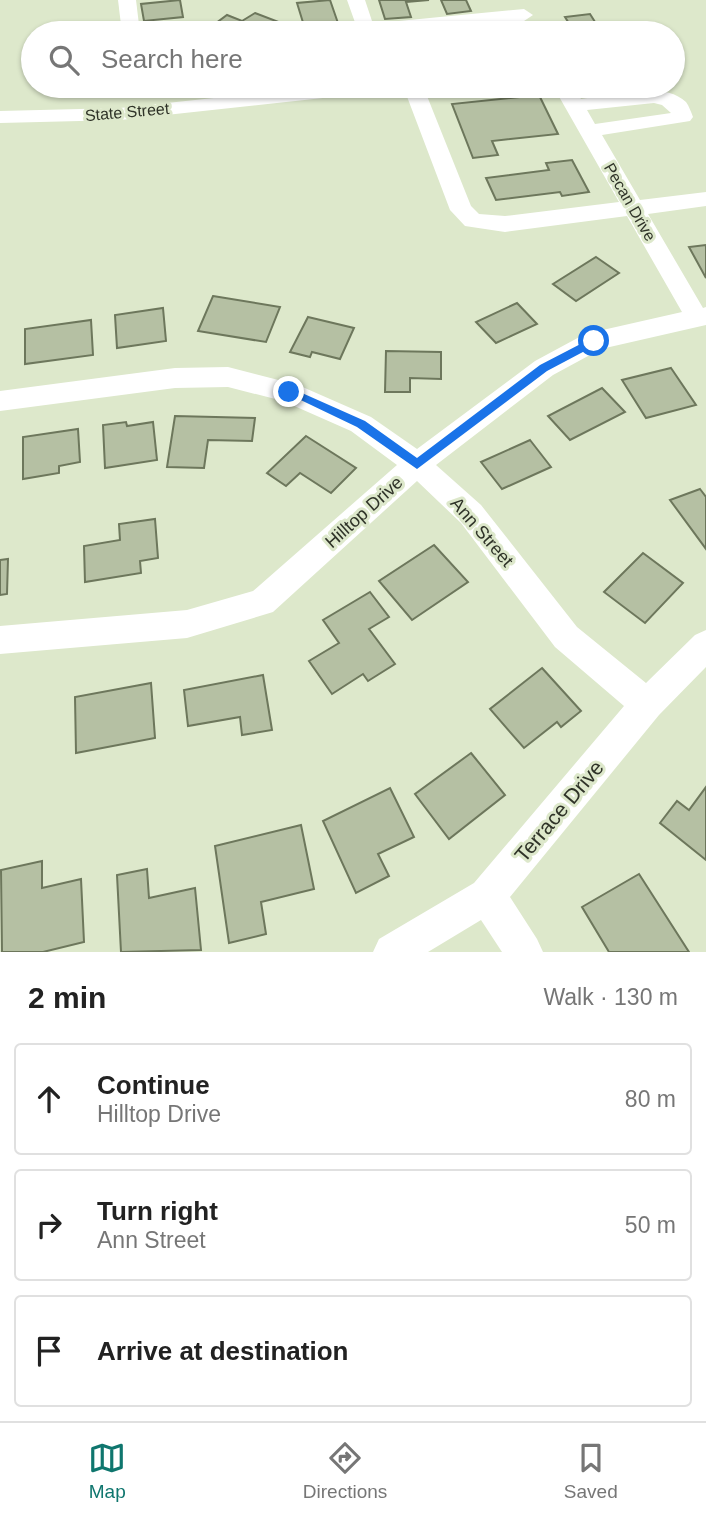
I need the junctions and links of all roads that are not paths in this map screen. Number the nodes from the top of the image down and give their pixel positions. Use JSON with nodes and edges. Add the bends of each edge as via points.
{"nodes":[{"id":1,"x":127,"y":0,"type":"edge"},
{"id":2,"x":356,"y":0,"type":"edge"},
{"id":3,"x":521,"y":7,"type":"edge"},
{"id":4,"x":130,"y":21,"type":"edge"},
{"id":5,"x":363,"y":21,"type":"edge"},
{"id":6,"x":429,"y":21,"type":"edge"},
{"id":7,"x":140,"y":98,"type":"edge"},
{"id":8,"x":187,"y":98,"type":"edge"},
{"id":9,"x":418,"y":98,"type":"edge"},
{"id":10,"x":570,"y":98,"type":"edge"},
{"id":11,"x":637,"y":98,"type":"edge"},
{"id":12,"x":668,"y":98,"type":"edge"},
{"id":13,"x":575,"y":106,"type":"junction"},
{"id":14,"x":142,"y":112,"type":"junction"},
{"id":15,"x":0,"y":117,"type":"edge"},
{"id":16,"x":589,"y":131,"type":"junction"},
{"id":17,"x":706,"y":198,"type":"edge"},
{"id":18,"x":634,"y":208,"type":"junction"},
{"id":19,"x":701,"y":317,"type":"edge"},
{"id":20,"x":0,"y":401,"type":"edge"},
{"id":21,"x":417,"y":464,"type":"junction"},
{"id":22,"x":0,"y":640,"type":"edge"},
{"id":23,"x":706,"y":645,"type":"edge"},
{"id":24,"x":647,"y":704,"type":"junction"},
{"id":25,"x":487,"y":896,"type":"junction"},
{"id":26,"x":392,"y":952,"type":"edge"},
{"id":27,"x":524,"y":952,"type":"edge"}],
"edges":[{"from":1,"to":4,"type":"street"},
{"from":2,"to":5,"type":"street"},
{"from":3,"to":6,"type":"street"},
{"from":7,"to":14,"type":"street"},
{"from":8,"to":14,"type":"street","name":"State Street"},
{"from":9,"to":18,"type":"street","via":[[461,210],[473,221],[505,224]]},
{"from":10,"to":13,"type":"street","name":"Pecan Drive"},
{"from":11,"to":13,"type":"street"},
{"from":12,"to":16,"type":"street","via":[[683,110],[684,117]]},
{"from":13,"to":16,"type":"street","name":"Pecan Drive"},
{"from":14,"to":15,"type":"street","name":"State Street"},
{"from":16,"to":18,"type":"street","name":"Pecan Drive"},
{"from":17,"to":18,"type":"street"},
{"from":18,"to":19,"type":"street","name":"Pecan Drive"},
{"from":19,"to":21,"type":"street","name":"Hilltop Drive","via":[[594,341],[544,368]]},
{"from":20,"to":21,"type":"street","name":"Ann Street","via":[[175,378],[228,377],[289,392],[361,424]]},
{"from":21,"to":22,"type":"street","name":"Hilltop Drive","via":[[262,602],[187,624]]},
{"from":21,"to":24,"type":"street","name":"Ann Street","via":[[471,514],[566,637]]},
{"from":23,"to":24,"type":"street","name":"Terrace Drive"},
{"from":24,"to":25,"type":"street","name":"Terrace Drive"},
{"from":25,"to":26,"type":"street","name":"Terrace Drive"},
{"from":25,"to":27,"type":"street"}]}
